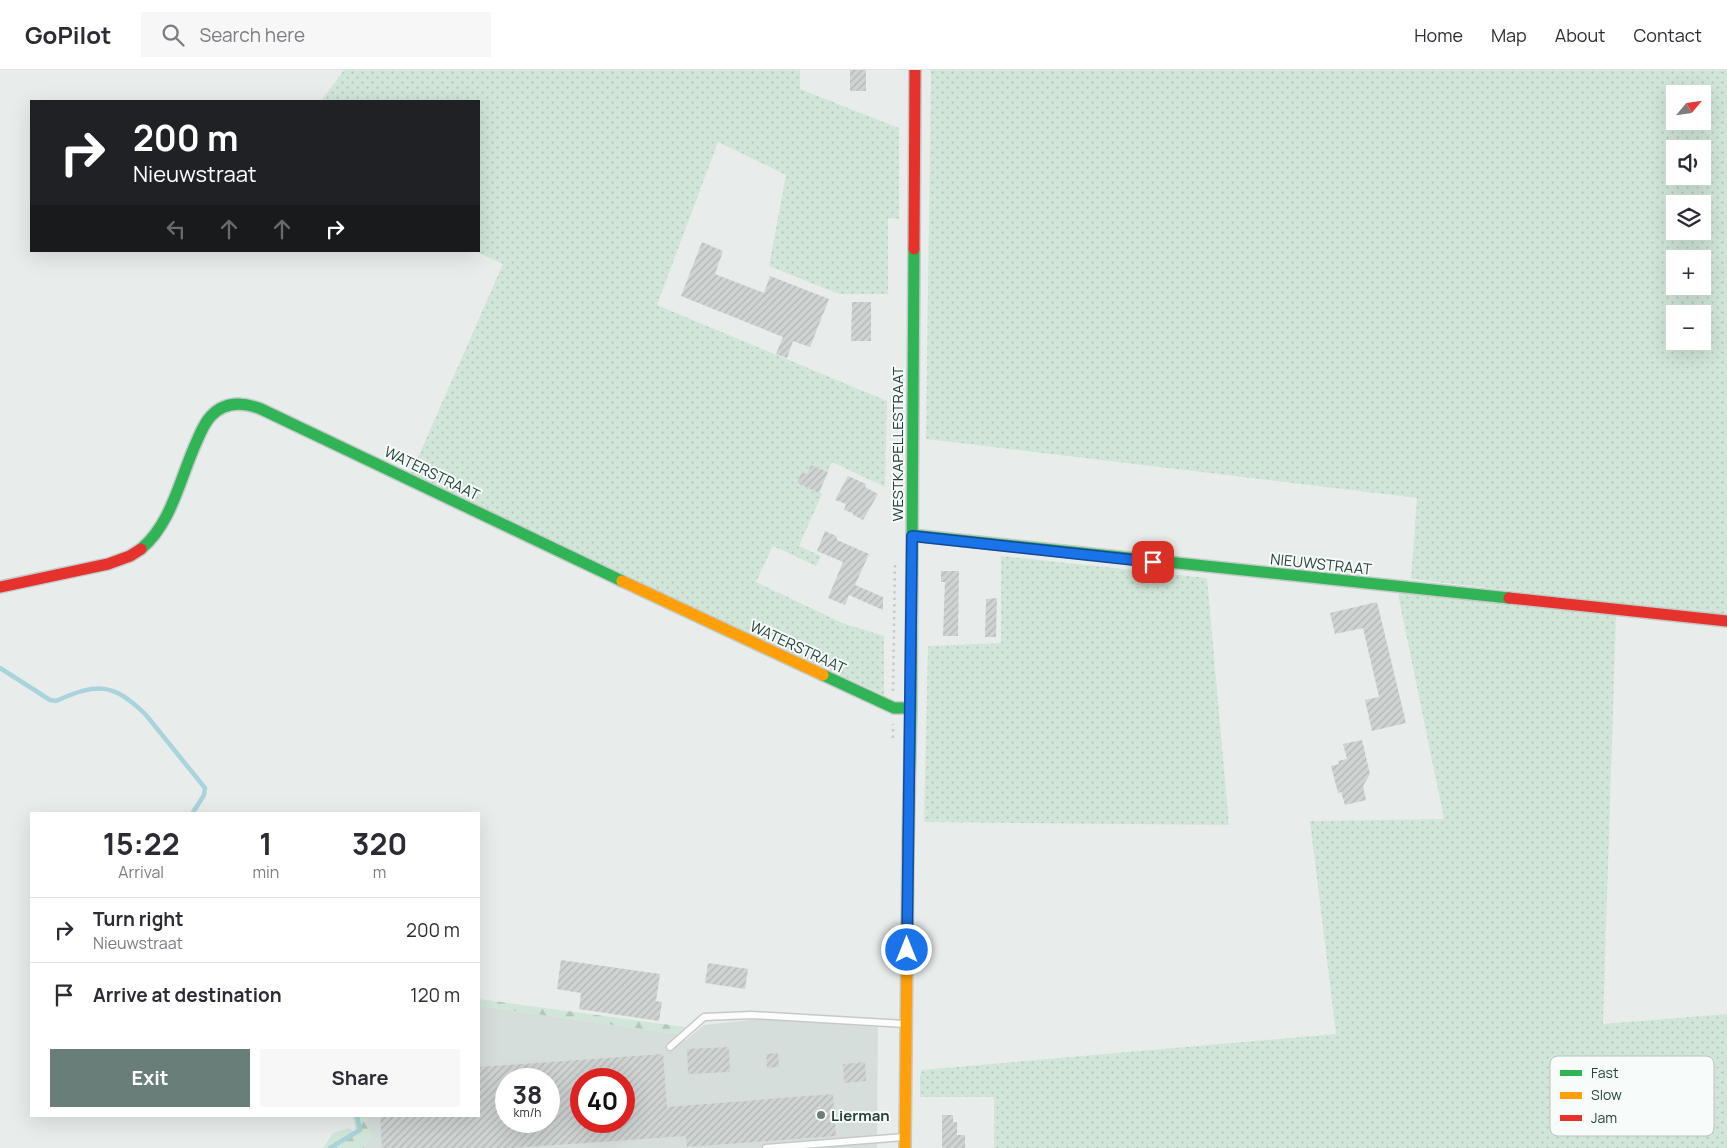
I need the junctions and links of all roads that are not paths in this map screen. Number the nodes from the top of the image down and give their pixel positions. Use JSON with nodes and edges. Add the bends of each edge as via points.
{"nodes":[{"id":1,"x":915,"y":70,"type":"edge"},
{"id":2,"x":912,"y":536,"type":"junction"},
{"id":3,"x":0,"y":587,"type":"edge"},
{"id":4,"x":1727,"y":621,"type":"edge"},
{"id":5,"x":911,"y":708,"type":"junction"},
{"id":6,"x":906,"y":1024,"type":"junction"},
{"id":7,"x":670,"y":1047,"type":"dead end"},
{"id":8,"x":905,"y":1142,"type":"edge"},
{"id":9,"x":766,"y":1148,"type":"edge"}],
"edges":[{"from":1,"to":2,"type":"street","name":"WESTKAPELLESTRAAT"},
{"from":2,"to":4,"type":"street","name":"NIEUWSTRAAT"},
{"from":2,"to":5,"type":"street","name":"WESTKAPELLESTRAAT"},
{"from":3,"to":5,"type":"street","name":"WATERSTRAAT","via":[[108,564],[142,549],[165,518],[210,417],[230,404],[249,404],[894,708]]},
{"from":5,"to":6,"type":"street","name":"WESTKAPELLESTRAAT"},
{"from":6,"to":7,"type":"lane","via":[[752,1015],[704,1017]]},
{"from":6,"to":8,"type":"street","name":"WESTKAPELLESTRAAT"},
{"from":8,"to":9,"type":"lane"}]}
